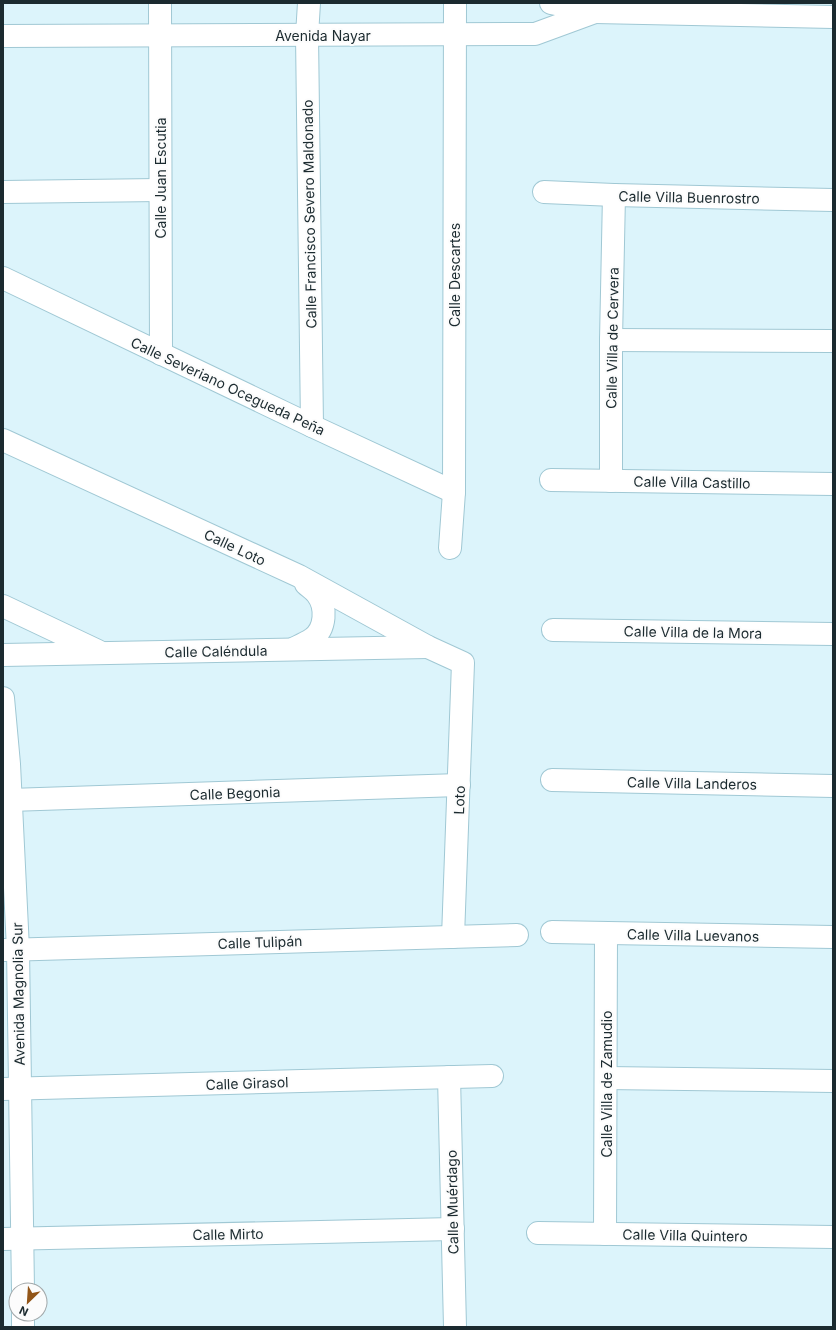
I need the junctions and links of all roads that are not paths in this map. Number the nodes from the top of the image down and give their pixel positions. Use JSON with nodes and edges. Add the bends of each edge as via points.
{"nodes":[{"id":1,"x":160,"y":3,"type":"edge"},
{"id":2,"x":308,"y":3,"type":"edge"},
{"id":3,"x":455,"y":3,"type":"edge"},
{"id":4,"x":551,"y":3,"type":"edge"},
{"id":5,"x":595,"y":12,"type":"junction"},
{"id":6,"x":833,"y":17,"type":"edge"},
{"id":7,"x":307,"y":35,"type":"junction"},
{"id":8,"x":455,"y":35,"type":"junction"},
{"id":9,"x":3,"y":36,"type":"edge"},
{"id":10,"x":160,"y":36,"type":"junction"},
{"id":11,"x":160,"y":190,"type":"junction"},
{"id":12,"x":3,"y":192,"type":"edge"},
{"id":13,"x":544,"y":192,"type":"dead end"},
{"id":14,"x":614,"y":195,"type":"junction"},
{"id":15,"x":833,"y":200,"type":"edge"},
{"id":16,"x":3,"y":278,"type":"edge"},
{"id":17,"x":611,"y":340,"type":"junction"},
{"id":18,"x":833,"y":341,"type":"edge"},
{"id":19,"x":161,"y":354,"type":"junction"},
{"id":20,"x":312,"y":426,"type":"junction"},
{"id":21,"x":3,"y":440,"type":"edge"},
{"id":22,"x":551,"y":480,"type":"dead end"},
{"id":23,"x":611,"y":481,"type":"junction"},
{"id":24,"x":833,"y":484,"type":"edge"},
{"id":25,"x":454,"y":492,"type":"junction"},
{"id":26,"x":450,"y":548,"type":"dead end"},
{"id":27,"x":299,"y":576,"type":"junction"},
{"id":28,"x":3,"y":606,"type":"edge"},
{"id":29,"x":553,"y":630,"type":"dead end"},
{"id":30,"x":833,"y":634,"type":"edge"},
{"id":31,"x":428,"y":647,"type":"junction"},
{"id":32,"x":292,"y":650,"type":"junction"},
{"id":33,"x":102,"y":653,"type":"junction"},
{"id":34,"x":3,"y":655,"type":"edge"},
{"id":35,"x":463,"y":663,"type":"joint"},
{"id":36,"x":3,"y":698,"type":"edge"},
{"id":37,"x":6,"y":763,"type":"edge"},
{"id":38,"x":552,"y":780,"type":"dead end"},
{"id":39,"x":459,"y":785,"type":"junction"},
{"id":40,"x":833,"y":786,"type":"edge"},
{"id":41,"x":10,"y":800,"type":"junction"},
{"id":42,"x":552,"y":932,"type":"dead end"},
{"id":43,"x":606,"y":934,"type":"junction"},
{"id":44,"x":517,"y":935,"type":"dead end"},
{"id":45,"x":453,"y":937,"type":"junction"},
{"id":46,"x":833,"y":937,"type":"edge"},
{"id":47,"x":11,"y":949,"type":"edge"},
{"id":48,"x":492,"y":1076,"type":"dead end"},
{"id":49,"x":449,"y":1077,"type":"junction"},
{"id":50,"x":606,"y":1078,"type":"junction"},
{"id":51,"x":833,"y":1081,"type":"edge"},
{"id":52,"x":11,"y":1089,"type":"edge"},
{"id":53,"x":453,"y":1229,"type":"junction"},
{"id":54,"x":538,"y":1233,"type":"dead end"},
{"id":55,"x":605,"y":1234,"type":"junction"},
{"id":56,"x":833,"y":1237,"type":"edge"},
{"id":57,"x":13,"y":1239,"type":"edge"},
{"id":58,"x":21,"y":1282,"type":"edge"},
{"id":59,"x":455,"y":1327,"type":"edge"}],
"edges":[{"from":1,"to":10,"type":"street","name":"Calle Juan Escutia"},
{"from":2,"to":7,"type":"street","name":"Calle Francisco Severo Maldonado"},
{"from":3,"to":8,"type":"street","name":"Calle Descartes"},
{"from":4,"to":5,"type":"street"},
{"from":5,"to":6,"type":"street"},
{"from":5,"to":8,"type":"street","name":"Avenida Nayar","via":[[535,34]]},
{"from":7,"to":8,"type":"street","name":"Avenida Nayar"},
{"from":7,"to":10,"type":"street","name":"Avenida Nayar"},
{"from":7,"to":20,"type":"street","name":"Calle Francisco Severo Maldonado"},
{"from":8,"to":25,"type":"street","name":"Calle Descartes"},
{"from":9,"to":10,"type":"street","name":"Avenida Nayar"},
{"from":10,"to":11,"type":"street","name":"Calle Juan Escutia"},
{"from":11,"to":12,"type":"street"},
{"from":11,"to":19,"type":"street","name":"Calle Juan Escutia"},
{"from":13,"to":14,"type":"street","name":"Calle Villa Buenrostro"},
{"from":14,"to":15,"type":"street","name":"Calle Villa Buenrostro"},
{"from":14,"to":17,"type":"street","name":"Calle Villa de Cervera"},
{"from":16,"to":19,"type":"street","name":"Calle Severiano Ocegueda Peña"},
{"from":17,"to":18,"type":"street"},
{"from":17,"to":23,"type":"street","name":"Calle Villa de Cervera"},
{"from":19,"to":20,"type":"street","name":"Calle Severiano Ocegueda Peña"},
{"from":20,"to":25,"type":"street","name":"Calle Severiano Ocegueda Peña"},
{"from":21,"to":27,"type":"street","name":"Calle Loto"},
{"from":22,"to":23,"type":"street","name":"Calle Villa Castillo"},
{"from":23,"to":24,"type":"street","name":"Calle Villa Castillo"},
{"from":25,"to":26,"type":"street","name":"Calle Descartes"},
{"from":27,"to":31,"type":"street","name":"Calle Loto"},
{"from":27,"to":32,"type":"street","via":[[317,593],[324,614],[318,633]]},
{"from":28,"to":33,"type":"street"},
{"from":29,"to":30,"type":"street","name":"Calle Villa de la Mora"},
{"from":31,"to":32,"type":"street","name":"Calle Caléndula"},
{"from":31,"to":35,"type":"street","name":"Calle Loto"},
{"from":32,"to":33,"type":"street","name":"Calle Caléndula"},
{"from":33,"to":34,"type":"street","name":"Calle Caléndula"},
{"from":35,"to":39,"type":"street","name":"Loto"},
{"from":36,"to":37,"type":"street","name":"Avenida Magnolia Sur"},
{"from":37,"to":41,"type":"street","name":"Avenida Magnolia Sur"},
{"from":38,"to":40,"type":"street","name":"Calle Villa Landeros"},
{"from":39,"to":41,"type":"street","name":"Calle Begonia"},
{"from":39,"to":45,"type":"street","name":"Loto"},
{"from":41,"to":47,"type":"street","name":"Avenida Magnolia Sur"},
{"from":42,"to":43,"type":"street","name":"Calle Villa Luevanos"},
{"from":43,"to":46,"type":"street","name":"Calle Villa Luevanos"},
{"from":43,"to":50,"type":"street","name":"Calle Villa de Zamudio"},
{"from":44,"to":45,"type":"street","name":"Calle Tulipán"},
{"from":45,"to":47,"type":"street","name":"Calle Tulipán"},
{"from":47,"to":52,"type":"street","name":"Avenida Magnolia Sur"},
{"from":48,"to":49,"type":"street","name":"Calle Girasol"},
{"from":49,"to":52,"type":"street","name":"Calle Girasol"},
{"from":49,"to":53,"type":"street","name":"Calle Muérdago"},
{"from":50,"to":51,"type":"street"},
{"from":50,"to":55,"type":"street","name":"Calle Villa de Zamudio"},
{"from":52,"to":57,"type":"street","name":"Avenida Magnolia Sur"},
{"from":53,"to":57,"type":"street","name":"Calle Mirto"},
{"from":53,"to":59,"type":"street","name":"Calle Muérdago"},
{"from":54,"to":55,"type":"street","name":"Calle Villa Quintero"},
{"from":55,"to":56,"type":"street","name":"Calle Villa Quintero"},
{"from":57,"to":58,"type":"street","name":"Avenida Magnolia Sur"}]}
